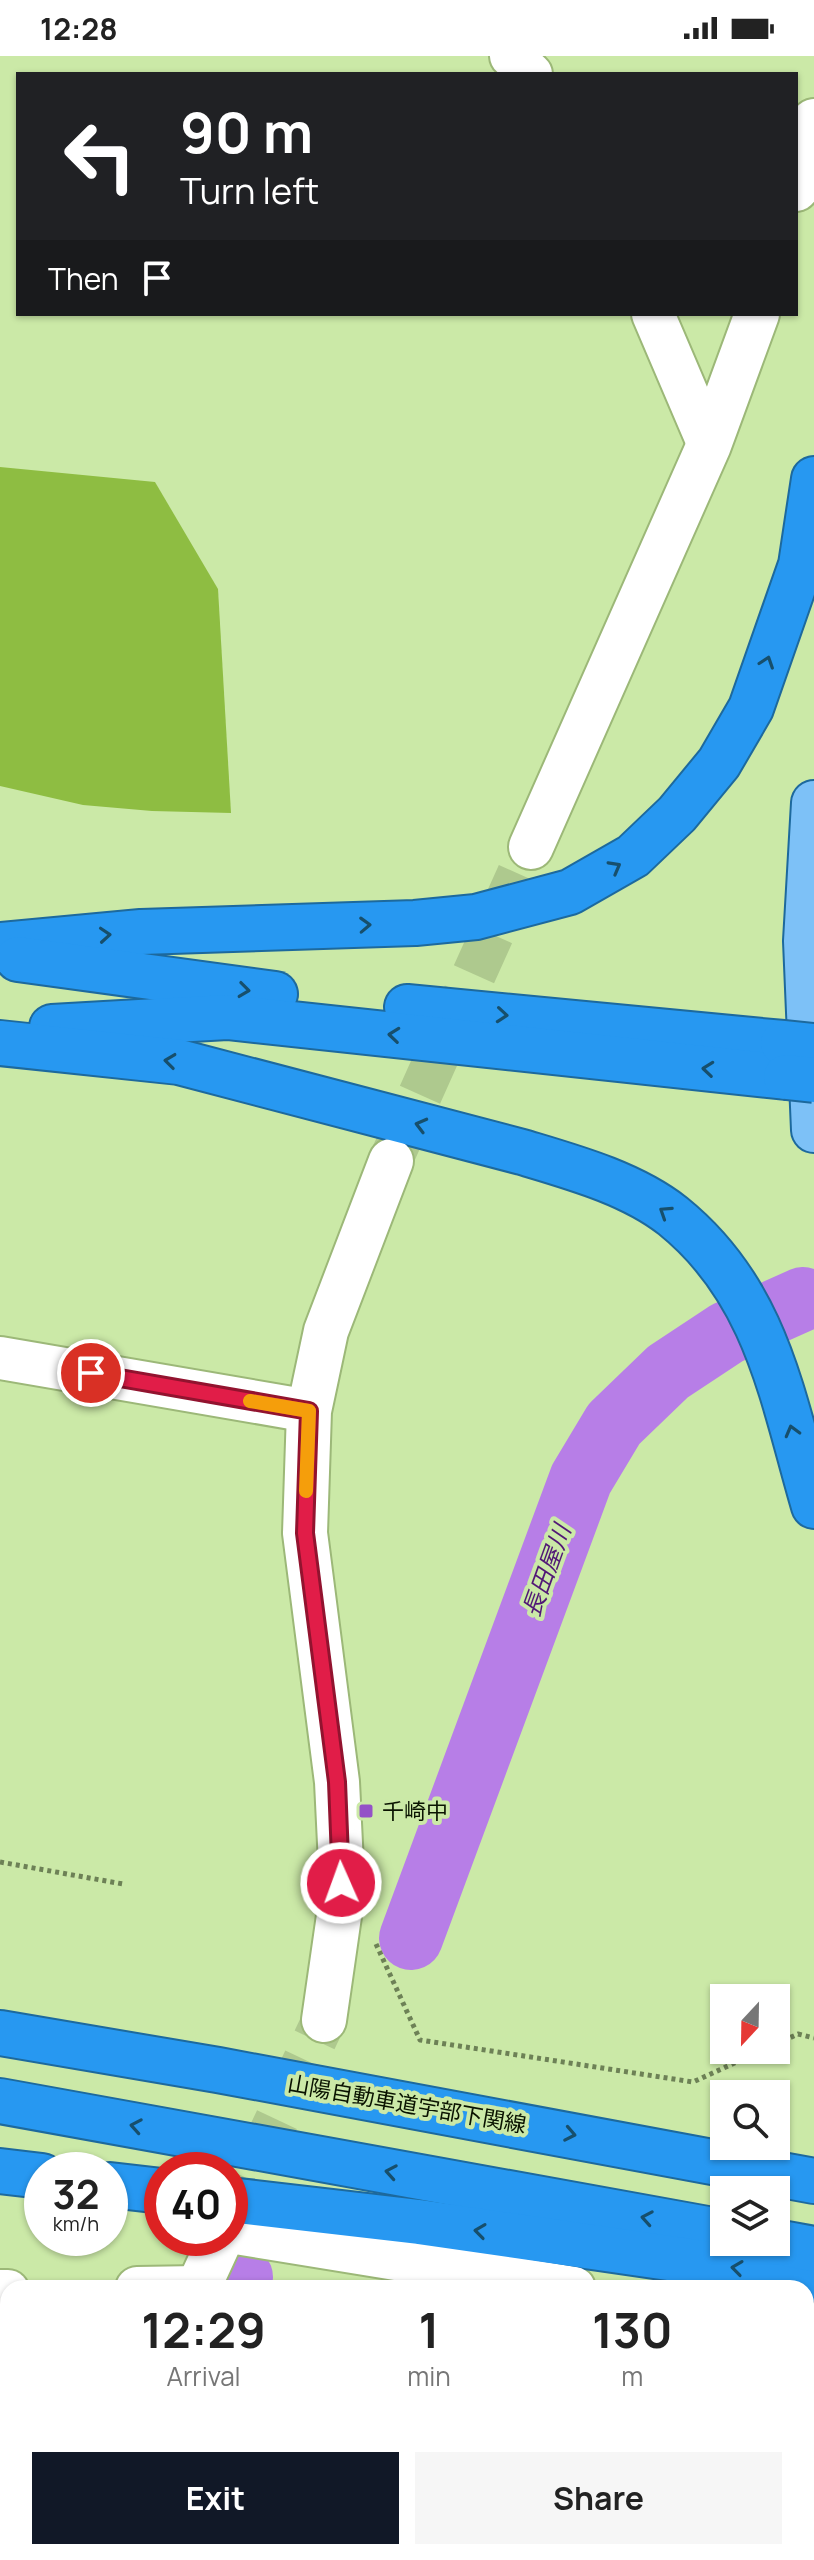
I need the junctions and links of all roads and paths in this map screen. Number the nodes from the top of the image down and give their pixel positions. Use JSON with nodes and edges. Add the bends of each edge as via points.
{"nodes":[{"id":1,"x":511,"y":56,"type":"edge"},
{"id":2,"x":529,"y":72,"type":"edge"},
{"id":3,"x":814,"y":121,"type":"edge"},
{"id":4,"x":798,"y":181,"type":"edge"},
{"id":5,"x":654,"y":316,"type":"edge"},
{"id":6,"x":756,"y":316,"type":"edge"},
{"id":7,"x":709,"y":445,"type":"junction"},
{"id":8,"x":814,"y":479,"type":"edge"},
{"id":9,"x":814,"y":803,"type":"edge"},
{"id":10,"x":531,"y":847,"type":"tunnel mouth"},
{"id":11,"x":0,"y":945,"type":"edge"},
{"id":12,"x":0,"y":957,"type":"edge"},
{"id":13,"x":0,"y":1030,"type":"edge"},
{"id":14,"x":0,"y":1043,"type":"edge"},
{"id":15,"x":799,"y":1062,"type":"edge"},
{"id":16,"x":814,"y":1130,"type":"edge"},
{"id":17,"x":391,"y":1161,"type":"tunnel mouth"},
{"id":18,"x":0,"y":1358,"type":"edge"},
{"id":19,"x":309,"y":1411,"type":"junction"},
{"id":20,"x":814,"y":1506,"type":"edge"},
{"id":21,"x":0,"y":1862,"type":"edge"},
{"id":22,"x":123,"y":1884,"type":"dead end"},
{"id":23,"x":371,"y":1932,"type":"dead end"},
{"id":24,"x":0,"y":2011,"type":"edge"},
{"id":25,"x":324,"y":2020,"type":"tunnel mouth"},
{"id":26,"x":0,"y":2033,"type":"edge"},
{"id":27,"x":790,"y":2038,"type":"edge"},
{"id":28,"x":814,"y":2038,"type":"edge"},
{"id":29,"x":732,"y":2064,"type":"edge"},
{"id":30,"x":218,"y":2070,"type":"junction"},
{"id":31,"x":0,"y":2101,"type":"edge"},
{"id":32,"x":0,"y":2171,"type":"edge"},
{"id":33,"x":24,"y":2174,"type":"edge"},
{"id":34,"x":814,"y":2181,"type":"edge"},
{"id":35,"x":248,"y":2202,"type":"edge"},
{"id":36,"x":710,"y":2229,"type":"edge"},
{"id":37,"x":248,"y":2235,"type":"edge"},
{"id":38,"x":790,"y":2245,"type":"edge"},
{"id":39,"x":814,"y":2249,"type":"edge"},
{"id":40,"x":213,"y":2256,"type":"edge"},
{"id":41,"x":814,"y":2279,"type":"edge"},
{"id":42,"x":202,"y":2280,"type":"edge"},
{"id":43,"x":525,"y":2280,"type":"edge"}],
"edges":[{"from":1,"to":2,"type":"street"},
{"from":3,"to":4,"type":"street"},
{"from":5,"to":7,"type":"street"},
{"from":6,"to":7,"type":"street"},
{"from":7,"to":10,"type":"street"},
{"from":11,"to":8,"type":"highway","one_way":true,"via":[[141,932],[476,917],[570,892],[633,856],[719,763],[751,708],[801,565]]},
{"from":9,"to":16,"type":"main road","via":[[806,941]]},
{"from":12,"to":15,"type":"highway","one_way":true},
{"from":15,"to":13,"type":"highway","one_way":true,"via":[[227,1017]]},
{"from":20,"to":14,"type":"highway","one_way":true,"via":[[778,1376],[750,1307],[704,1246],[649,1202],[522,1152],[179,1062]]},
{"from":17,"to":19,"type":"street","via":[[326,1331]]},
{"from":18,"to":19,"type":"street"},
{"from":19,"to":25,"type":"street","via":[[305,1533],[337,1782],[341,1864],[340,1915]]},
{"from":21,"to":22,"type":"path"},
{"from":23,"to":29,"type":"path","via":[[420,2040],[693,2082]]},
{"from":24,"to":30,"type":"highway"},
{"from":26,"to":30,"type":"highway","name":"山陽自動車道宇部下関線"},
{"from":27,"to":28,"type":"path"},
{"from":30,"to":34,"type":"highway","name":"山陽自動車道宇部下関線","one_way":true},
{"from":36,"to":31,"type":"highway","one_way":true},
{"from":32,"to":33,"type":"highway"},
{"from":41,"to":35,"type":"highway","one_way":true},
{"from":37,"to":43,"type":"street"},
{"from":38,"to":39,"type":"highway"},
{"from":40,"to":42,"type":"street"}]}
